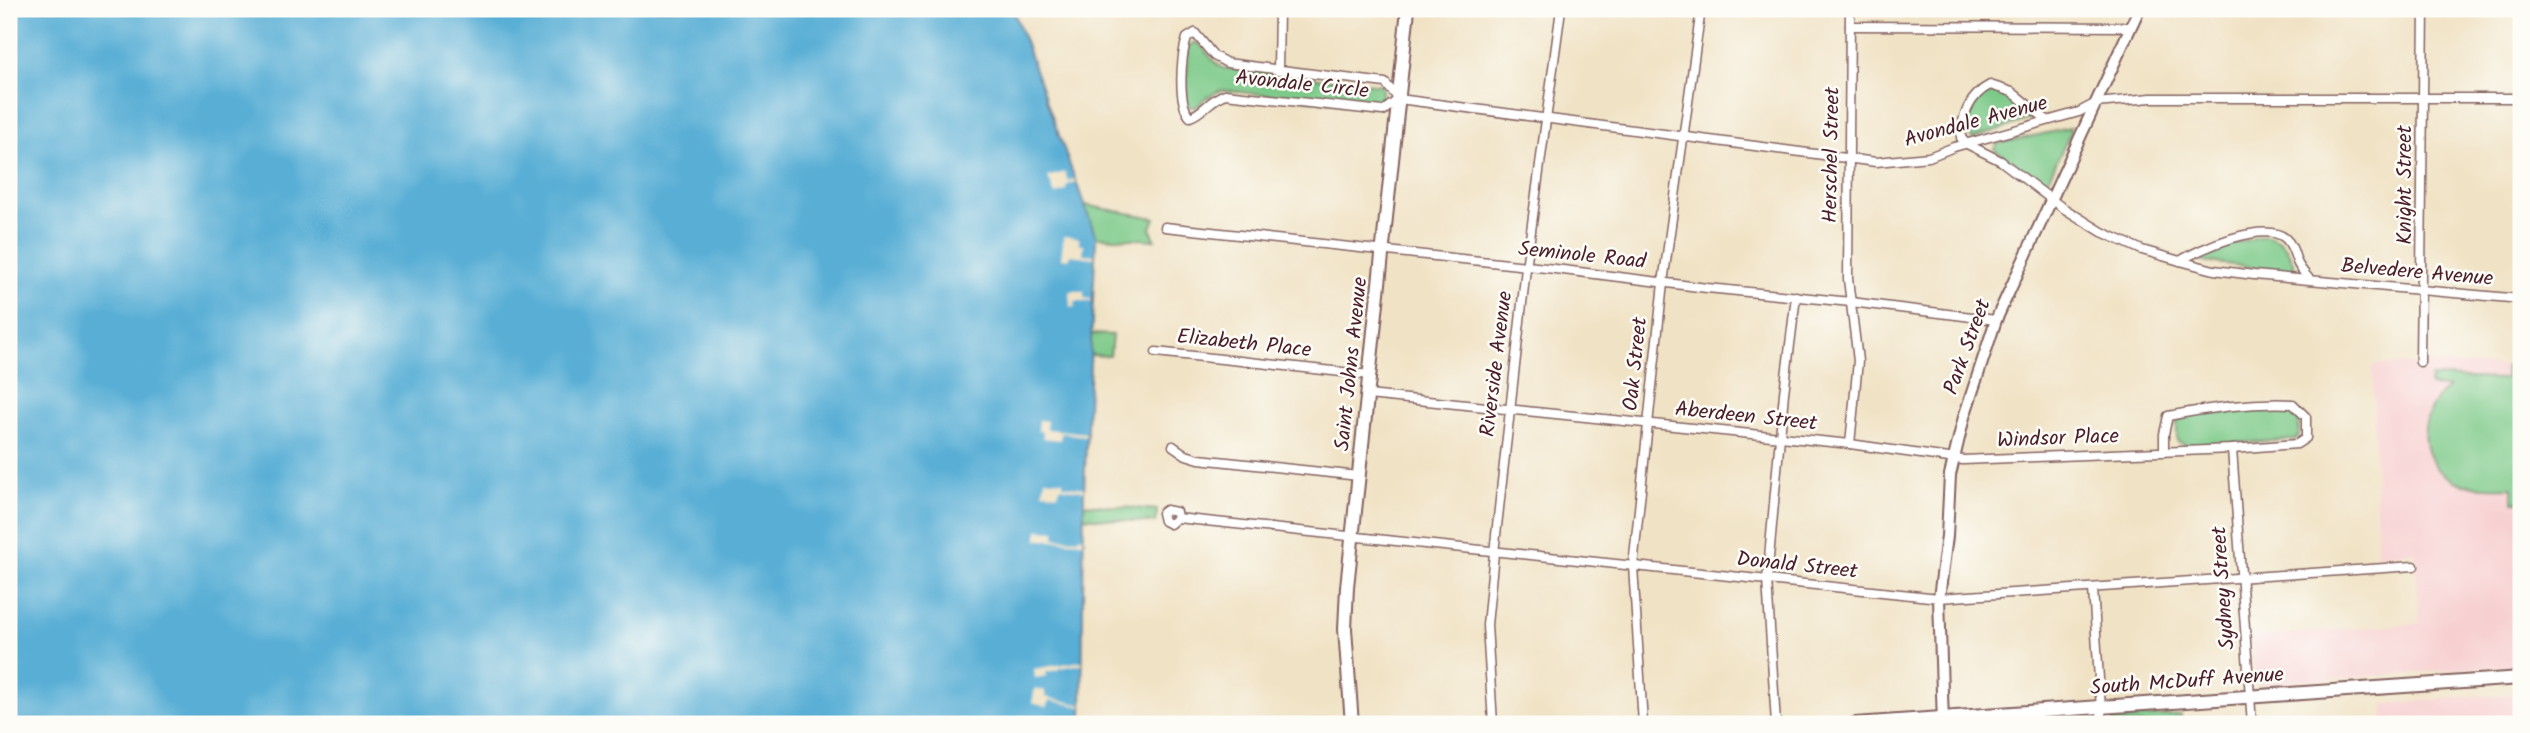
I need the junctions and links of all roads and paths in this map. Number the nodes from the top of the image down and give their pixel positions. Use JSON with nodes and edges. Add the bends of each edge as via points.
{"nodes":[{"id":1,"x":1279,"y":9,"type":"edge"},
{"id":2,"x":1408,"y":9,"type":"edge"},
{"id":3,"x":1561,"y":9,"type":"edge"},
{"id":4,"x":1701,"y":9,"type":"edge"},
{"id":5,"x":1850,"y":9,"type":"edge"},
{"id":6,"x":2139,"y":9,"type":"edge"},
{"id":7,"x":2424,"y":9,"type":"edge"},
{"id":8,"x":1850,"y":26,"type":"junction"},
{"id":9,"x":2130,"y":27,"type":"junction"},
{"id":10,"x":1278,"y":71,"type":"junction"},
{"id":11,"x":2521,"y":98,"type":"edge"},
{"id":12,"x":1399,"y":99,"type":"junction"},
{"id":13,"x":2423,"y":99,"type":"junction"},
{"id":14,"x":2096,"y":103,"type":"junction"},
{"id":15,"x":1546,"y":118,"type":"junction"},
{"id":16,"x":2047,"y":120,"type":"junction"},
{"id":17,"x":1683,"y":137,"type":"junction"},
{"id":18,"x":1967,"y":144,"type":"junction"},
{"id":19,"x":1850,"y":159,"type":"junction"},
{"id":20,"x":2051,"y":198,"type":"junction"},
{"id":21,"x":1165,"y":228,"type":"dead end"},
{"id":22,"x":1383,"y":252,"type":"junction"},
{"id":23,"x":2180,"y":261,"type":"junction"},
{"id":24,"x":1525,"y":268,"type":"junction"},
{"id":25,"x":2310,"y":280,"type":"junction"},
{"id":26,"x":1662,"y":283,"type":"junction"},
{"id":27,"x":2421,"y":290,"type":"junction"},
{"id":28,"x":1796,"y":296,"type":"junction"},
{"id":29,"x":2521,"y":299,"type":"edge"},
{"id":30,"x":1851,"y":302,"type":"junction"},
{"id":31,"x":1996,"y":320,"type":"junction"},
{"id":32,"x":1156,"y":352,"type":"dead end"},
{"id":33,"x":2420,"y":362,"type":"dead end"},
{"id":34,"x":1370,"y":375,"type":"junction"},
{"id":35,"x":1368,"y":395,"type":"junction"},
{"id":36,"x":1508,"y":411,"type":"junction"},
{"id":37,"x":1647,"y":425,"type":"junction"},
{"id":38,"x":1781,"y":439,"type":"junction"},
{"id":39,"x":1850,"y":444,"type":"junction"},
{"id":40,"x":1172,"y":446,"type":"dead end"},
{"id":41,"x":2232,"y":449,"type":"junction"},
{"id":42,"x":2164,"y":452,"type":"junction"},
{"id":43,"x":1953,"y":457,"type":"junction"},
{"id":44,"x":1359,"y":476,"type":"junction"},
{"id":45,"x":1177,"y":518,"type":"dead end"},
{"id":46,"x":1353,"y":537,"type":"junction"},
{"id":47,"x":1494,"y":552,"type":"junction"},
{"id":48,"x":1633,"y":566,"type":"junction"},
{"id":49,"x":2414,"y":566,"type":"dead end"},
{"id":50,"x":2240,"y":579,"type":"junction"},
{"id":51,"x":1767,"y":580,"type":"junction"},
{"id":52,"x":2093,"y":589,"type":"junction"},
{"id":53,"x":1939,"y":598,"type":"junction"},
{"id":54,"x":2521,"y":678,"type":"edge"},
{"id":55,"x":2249,"y":696,"type":"junction"},
{"id":56,"x":2101,"y":708,"type":"junction"},
{"id":57,"x":1943,"y":721,"type":"edge"},
{"id":58,"x":1352,"y":724,"type":"edge"},
{"id":59,"x":1493,"y":724,"type":"edge"},
{"id":60,"x":1643,"y":724,"type":"edge"},
{"id":61,"x":1776,"y":724,"type":"edge"},
{"id":62,"x":1855,"y":724,"type":"edge"},
{"id":63,"x":2102,"y":724,"type":"edge"},
{"id":64,"x":2252,"y":724,"type":"edge"}],
"edges":[{"from":1,"to":10,"type":"street"},
{"from":2,"to":12,"type":"main road","name":"Saint Johns Avenue"},
{"from":3,"to":15,"type":"street","name":"Riverside Avenue"},
{"from":4,"to":17,"type":"street","name":"Oak Street"},
{"from":5,"to":8,"type":"street","name":"Herschel Street"},
{"from":6,"to":9,"type":"street","name":"Park Street"},
{"from":7,"to":13,"type":"street","name":"Knight Street"},
{"from":8,"to":9,"type":"street"},
{"from":8,"to":19,"type":"street","name":"Herschel Street"},
{"from":9,"to":14,"type":"street","name":"Park Street"},
{"from":10,"to":12,"type":"street","name":"Avondale Circle","via":[[1385,83]]},
{"from":10,"to":12,"type":"street","name":"Avondale Circle","via":[[1227,64],[1195,33],[1187,38],[1182,52],[1183,110],[1190,117],[1225,94],[1383,111]]},
{"from":11,"to":13,"type":"street","name":"Avondale Avenue"},
{"from":12,"to":15,"type":"street","name":"Avondale Avenue"},
{"from":12,"to":22,"type":"main road","name":"Saint Johns Avenue"},
{"from":13,"to":14,"type":"street","name":"Avondale Avenue","via":[[2151,97]]},
{"from":13,"to":27,"type":"street","name":"Knight Street"},
{"from":14,"to":16,"type":"street","name":"Avondale Avenue"},
{"from":14,"to":20,"type":"street","name":"Park Street"},
{"from":15,"to":17,"type":"street","name":"Avondale Avenue"},
{"from":15,"to":24,"type":"street","name":"Riverside Avenue"},
{"from":16,"to":18,"type":"street","name":"Avondale Avenue"},
{"from":16,"to":18,"type":"street","via":[[2012,92],[1990,85],[1972,99],[1961,129]]},
{"from":17,"to":19,"type":"street","name":"Avondale Avenue"},
{"from":17,"to":26,"type":"street","name":"Oak Street"},
{"from":18,"to":19,"type":"street","name":"Avondale Avenue","via":[[1915,160]]},
{"from":18,"to":20,"type":"street","name":"Belvedere Avenue","via":[[2001,161]]},
{"from":19,"to":30,"type":"street","name":"Herschel Street"},
{"from":20,"to":23,"type":"street","name":"Belvedere Avenue","via":[[2102,232]]},
{"from":20,"to":31,"type":"street","name":"Park Street"},
{"from":21,"to":22,"type":"street","name":"Seminole Road"},
{"from":22,"to":24,"type":"street","name":"Seminole Road"},
{"from":22,"to":34,"type":"main road","name":"Saint Johns Avenue"},
{"from":23,"to":25,"type":"street","name":"Belvedere Avenue","via":[[2214,270]]},
{"from":23,"to":25,"type":"street","name":"Belvedere Avenue","via":[[2204,248],[2267,231],[2288,240]]},
{"from":24,"to":26,"type":"street","name":"Seminole Road"},
{"from":24,"to":36,"type":"street","name":"Riverside Avenue"},
{"from":25,"to":27,"type":"street","name":"Belvedere Avenue"},
{"from":26,"to":28,"type":"street","name":"Seminole Road"},
{"from":26,"to":37,"type":"street","name":"Oak Street"},
{"from":27,"to":29,"type":"street","name":"Belvedere Avenue"},
{"from":27,"to":33,"type":"street","name":"Knight Street"},
{"from":28,"to":30,"type":"street","name":"Seminole Road"},
{"from":28,"to":38,"type":"street"},
{"from":30,"to":31,"type":"street","name":"Seminole Road"},
{"from":30,"to":39,"type":"street","name":"Herschel Street","via":[[1858,361]]},
{"from":31,"to":43,"type":"street","name":"Park Street"},
{"from":32,"to":34,"type":"street","name":"Elizabeth Place"},
{"from":34,"to":35,"type":"main road","name":"Saint Johns Avenue"},
{"from":35,"to":36,"type":"street","name":"Aberdeen Street"},
{"from":35,"to":44,"type":"main road","name":"Saint Johns Avenue"},
{"from":36,"to":37,"type":"street","name":"Aberdeen Street"},
{"from":36,"to":47,"type":"street","name":"Riverside Avenue"},
{"from":37,"to":38,"type":"street","name":"Aberdeen Street"},
{"from":37,"to":48,"type":"street","name":"Oak Street"},
{"from":38,"to":39,"type":"street","name":"Aberdeen Street"},
{"from":38,"to":51,"type":"street"},
{"from":39,"to":43,"type":"street","name":"Aberdeen Street"},
{"from":40,"to":44,"type":"street","via":[[1199,459]]},
{"from":41,"to":42,"type":"street","name":"Windsor Place"},
{"from":41,"to":42,"type":"street","name":"Windsor Place","via":[[2297,444],[2306,438],[2306,417],[2293,404],[2273,403],[2220,406],[2168,416]]},
{"from":41,"to":50,"type":"street","name":"Sydney Street"},
{"from":42,"to":43,"type":"street","name":"Windsor Place"},
{"from":43,"to":53,"type":"street","name":"Park Street"},
{"from":44,"to":46,"type":"main road","name":"Saint Johns Avenue"},
{"from":45,"to":46,"type":"street","name":"Donald Street"},
{"from":46,"to":47,"type":"street","name":"Donald Street"},
{"from":46,"to":58,"type":"main road","name":"Saint Johns Avenue","via":[[1345,629]]},
{"from":47,"to":48,"type":"street","name":"Donald Street"},
{"from":47,"to":59,"type":"street","name":"Riverside Avenue","via":[[1487,625]]},
{"from":48,"to":51,"type":"street","name":"Donald Street"},
{"from":48,"to":60,"type":"street","name":"Oak Street"},
{"from":49,"to":50,"type":"street","name":"Donald Street"},
{"from":50,"to":52,"type":"street","name":"Donald Street"},
{"from":50,"to":55,"type":"street","name":"Sydney Street"},
{"from":51,"to":53,"type":"street","name":"Donald Street"},
{"from":51,"to":61,"type":"street"},
{"from":52,"to":53,"type":"street","name":"Donald Street"},
{"from":52,"to":56,"type":"street"},
{"from":53,"to":57,"type":"street","name":"Park Street"},
{"from":54,"to":55,"type":"main road","name":"South McDuff Avenue"},
{"from":55,"to":56,"type":"main road","name":"South McDuff Avenue"},
{"from":55,"to":64,"type":"street","name":"Sydney Street"},
{"from":56,"to":57,"type":"main road","name":"South McDuff Avenue"},
{"from":56,"to":63,"type":"street"},
{"from":57,"to":62,"type":"main road","name":"South McDuff Avenue"}]}
